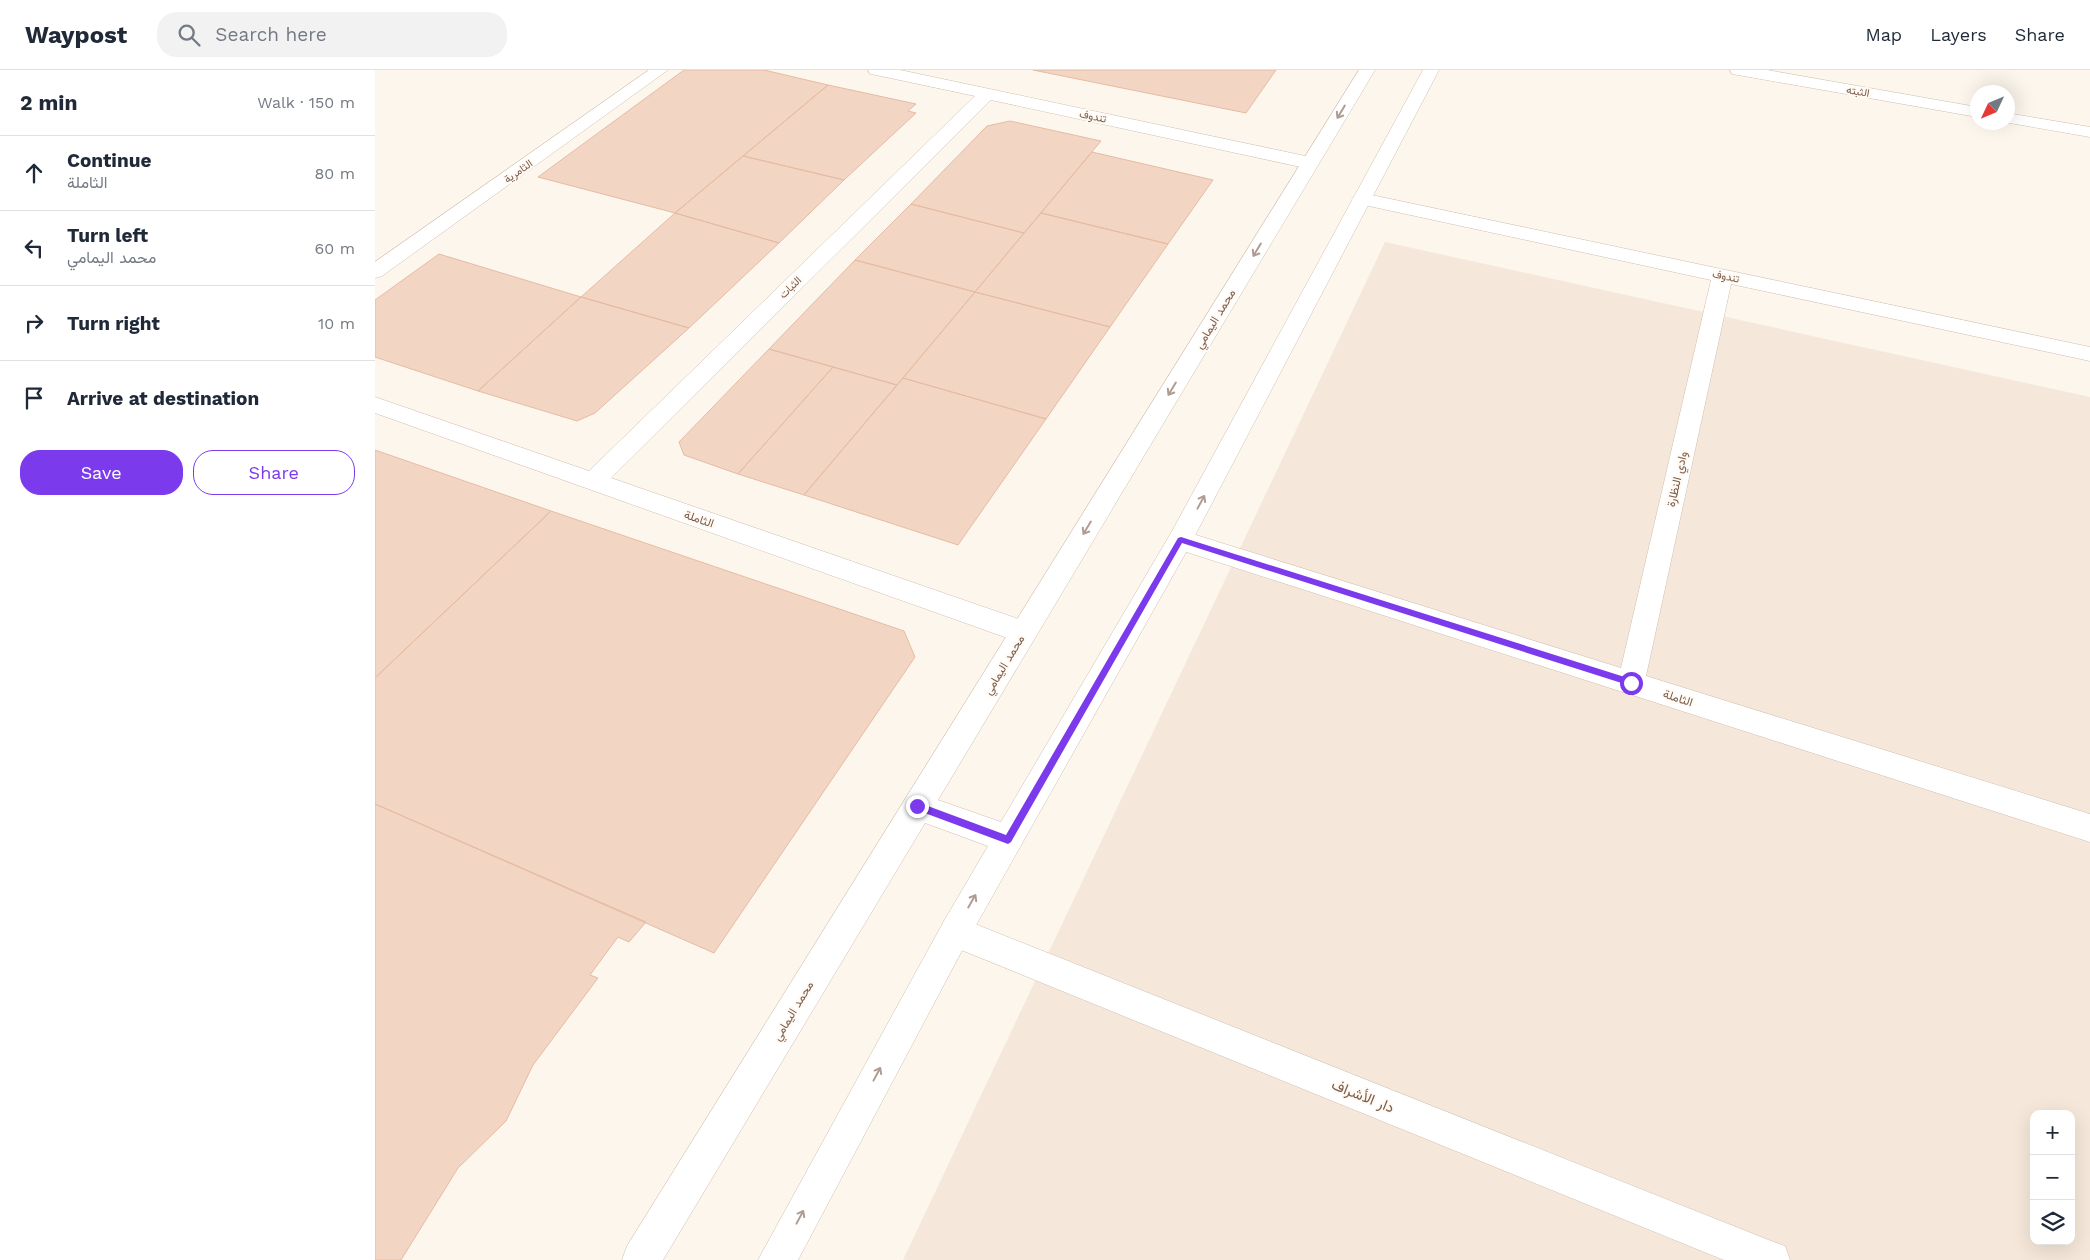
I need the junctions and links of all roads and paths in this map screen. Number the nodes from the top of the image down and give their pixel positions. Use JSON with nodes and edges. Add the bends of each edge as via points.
{"nodes":[{"id":1,"x":660,"y":70,"type":"edge"},
{"id":2,"x":876,"y":70,"type":"edge"},
{"id":3,"x":1367,"y":70,"type":"edge"},
{"id":4,"x":1431,"y":70,"type":"edge"},
{"id":5,"x":1738,"y":70,"type":"edge"},
{"id":6,"x":987,"y":94,"type":"junction"},
{"id":7,"x":1970,"y":111,"type":"edge"},
{"id":8,"x":2015,"y":119,"type":"edge"},
{"id":9,"x":2090,"y":132,"type":"edge"},
{"id":10,"x":1310,"y":163,"type":"junction"},
{"id":11,"x":1362,"y":199,"type":"junction"},
{"id":12,"x":375,"y":272,"type":"edge"},
{"id":13,"x":1722,"y":276,"type":"junction"},
{"id":14,"x":2090,"y":354,"type":"edge"},
{"id":15,"x":375,"y":405,"type":"edge"},
{"id":16,"x":593,"y":481,"type":"junction"},
{"id":17,"x":1181,"y":540,"type":"junction"},
{"id":18,"x":1023,"y":632,"type":"junction"},
{"id":19,"x":1631,"y":683,"type":"junction"},
{"id":20,"x":917,"y":806,"type":"junction"},
{"id":21,"x":2090,"y":828,"type":"edge"},
{"id":22,"x":1008,"y":840,"type":"junction"},
{"id":23,"x":955,"y":932,"type":"junction"},
{"id":24,"x":641,"y":1260,"type":"edge"},
{"id":25,"x":777,"y":1260,"type":"edge"},
{"id":26,"x":1771,"y":1260,"type":"edge"}],
"edges":[{"from":1,"to":12,"type":"street","name":"الثامرية"},
{"from":2,"to":6,"type":"street","name":"تندوف"},
{"from":3,"to":10,"type":"street","name":"محمد اليمامي","one_way":true},
{"from":4,"to":11,"type":"street"},
{"from":5,"to":7,"type":"street","name":"الثبته"},
{"from":6,"to":10,"type":"street","name":"تندوف"},
{"from":6,"to":16,"type":"street","name":"الثبات"},
{"from":8,"to":9,"type":"street"},
{"from":10,"to":18,"type":"street","name":"محمد اليمامي","one_way":true},
{"from":11,"to":13,"type":"street","name":"تندوف"},
{"from":17,"to":11,"type":"street","one_way":true},
{"from":13,"to":14,"type":"street","name":"تندوف"},
{"from":13,"to":19,"type":"street","name":"وادي النظارة"},
{"from":15,"to":16,"type":"street","name":"الثاملة"},
{"from":16,"to":18,"type":"street","name":"الثاملة"},
{"from":17,"to":19,"type":"street","name":"الثاملة"},
{"from":17,"to":22,"type":"street"},
{"from":18,"to":20,"type":"street","name":"محمد اليمامي"},
{"from":19,"to":21,"type":"street","name":"الثاملة"},
{"from":20,"to":22,"type":"street"},
{"from":20,"to":24,"type":"street","name":"محمد اليمامي"},
{"from":23,"to":22,"type":"street","one_way":true},
{"from":25,"to":23,"type":"street","one_way":true},
{"from":23,"to":26,"type":"street","name":"دار الأشراف"}]}
